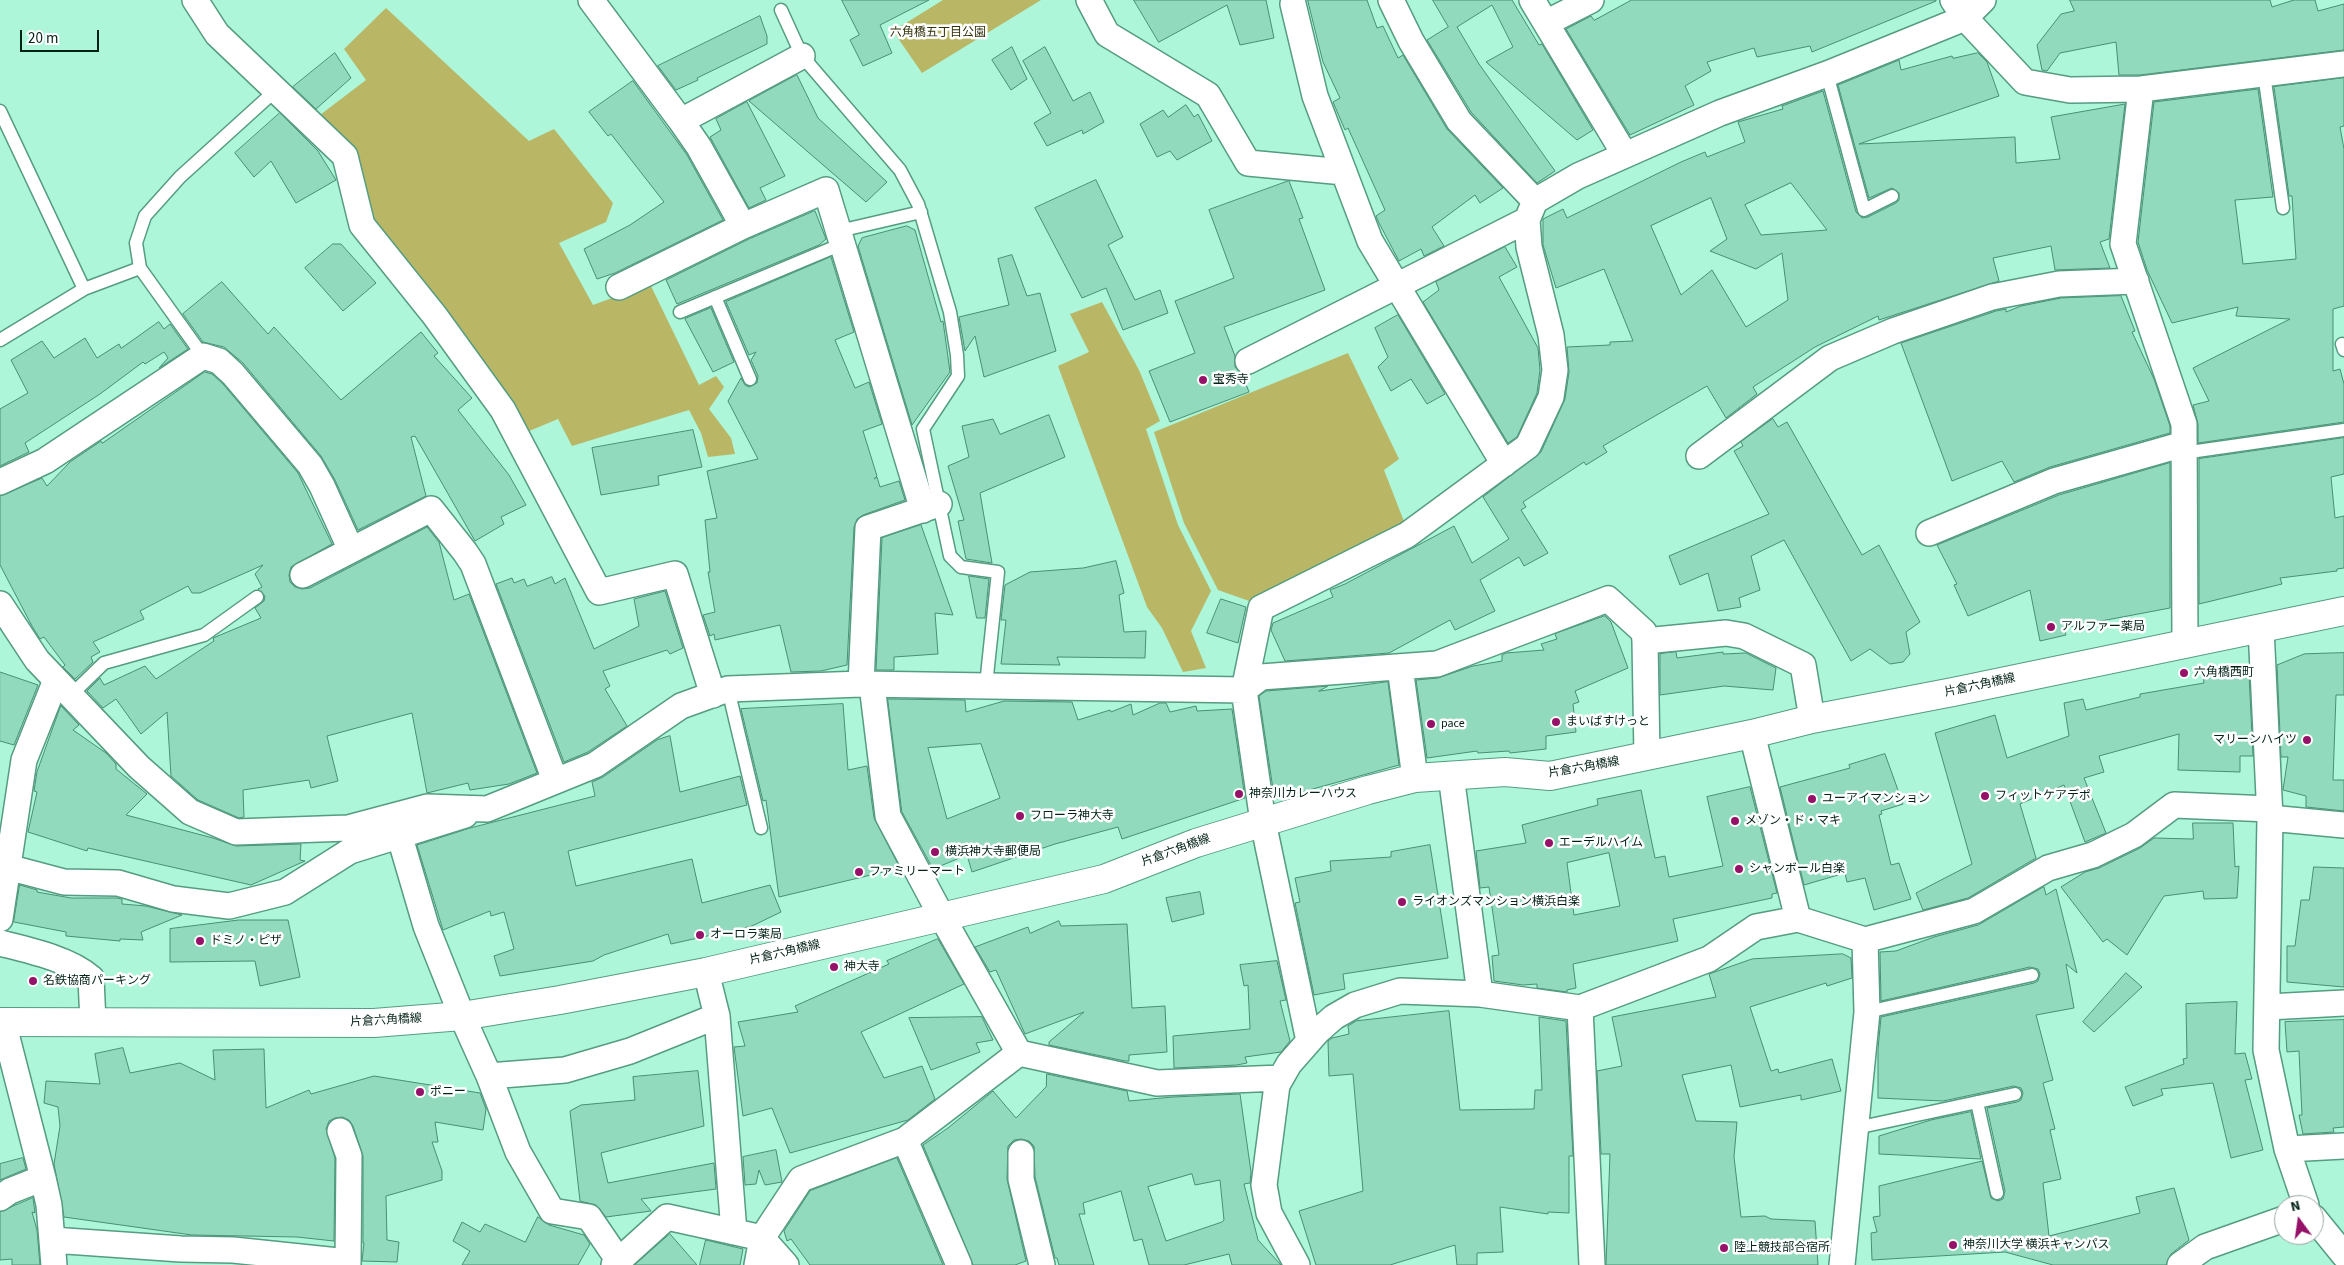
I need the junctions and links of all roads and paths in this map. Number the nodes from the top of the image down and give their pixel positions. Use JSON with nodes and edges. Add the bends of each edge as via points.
{"nodes":[{"id":1,"x":195,"y":0,"type":"edge"},
{"id":2,"x":591,"y":0,"type":"edge"},
{"id":3,"x":1089,"y":0,"type":"edge"},
{"id":4,"x":1391,"y":0,"type":"edge"},
{"id":5,"x":1532,"y":0,"type":"edge"},
{"id":6,"x":1591,"y":0,"type":"edge"},
{"id":7,"x":1983,"y":0,"type":"edge"},
{"id":8,"x":1293,"y":4,"type":"dead end"},
{"id":9,"x":1959,"y":9,"type":"edge"},
{"id":10,"x":781,"y":10,"type":"dead end"},
{"id":11,"x":1546,"y":23,"type":"junction"},
{"id":12,"x":802,"y":56,"type":"junction"},
{"id":13,"x":2344,"y":64,"type":"edge"},
{"id":14,"x":1827,"y":74,"type":"junction"},
{"id":15,"x":2264,"y":74,"type":"junction"},
{"id":16,"x":276,"y":90,"type":"junction"},
{"id":17,"x":2141,"y":90,"type":"junction"},
{"id":18,"x":0,"y":111,"type":"edge"},
{"id":19,"x":681,"y":121,"type":"junction"},
{"id":20,"x":1625,"y":155,"type":"junction"},
{"id":21,"x":1344,"y":172,"type":"junction"},
{"id":22,"x":1892,"y":196,"type":"dead end"},
{"id":23,"x":2283,"y":208,"type":"dead end"},
{"id":24,"x":1531,"y":210,"type":"junction"},
{"id":25,"x":921,"y":212,"type":"junction"},
{"id":26,"x":743,"y":226,"type":"junction"},
{"id":27,"x":840,"y":238,"type":"junction"},
{"id":28,"x":140,"y":268,"type":"junction"},
{"id":29,"x":2136,"y":281,"type":"junction"},
{"id":30,"x":619,"y":287,"type":"dead end"},
{"id":31,"x":1398,"y":287,"type":"junction"},
{"id":32,"x":84,"y":289,"type":"junction"},
{"id":33,"x":715,"y":297,"type":"junction"},
{"id":34,"x":680,"y":312,"type":"dead end"},
{"id":35,"x":0,"y":340,"type":"edge"},
{"id":36,"x":202,"y":356,"type":"junction"},
{"id":37,"x":1248,"y":361,"type":"dead end"},
{"id":38,"x":750,"y":379,"type":"dead end"},
{"id":39,"x":2344,"y":430,"type":"edge"},
{"id":40,"x":2183,"y":448,"type":"junction"},
{"id":41,"x":1699,"y":456,"type":"dead end"},
{"id":42,"x":1504,"y":464,"type":"junction"},
{"id":43,"x":0,"y":482,"type":"edge"},
{"id":44,"x":931,"y":507,"type":"junction"},
{"id":45,"x":1929,"y":533,"type":"dead end"},
{"id":46,"x":351,"y":550,"type":"junction"},
{"id":47,"x":303,"y":576,"type":"dead end"},
{"id":48,"x":258,"y":597,"type":"dead end"},
{"id":49,"x":0,"y":604,"type":"edge"},
{"id":50,"x":2344,"y":611,"type":"edge"},
{"id":51,"x":2261,"y":628,"type":"junction"},
{"id":52,"x":1645,"y":640,"type":"junction"},
{"id":53,"x":2185,"y":644,"type":"junction"},
{"id":54,"x":1400,"y":667,"type":"junction"},
{"id":55,"x":867,"y":684,"type":"junction"},
{"id":56,"x":986,"y":685,"type":"junction"},
{"id":57,"x":63,"y":688,"type":"junction"},
{"id":58,"x":1244,"y":690,"type":"junction"},
{"id":59,"x":720,"y":692,"type":"junction"},
{"id":60,"x":1812,"y":719,"type":"junction"},
{"id":61,"x":1752,"y":734,"type":"junction"},
{"id":62,"x":1647,"y":756,"type":"junction"},
{"id":63,"x":1451,"y":775,"type":"junction"},
{"id":64,"x":1415,"y":778,"type":"junction"},
{"id":65,"x":555,"y":780,"type":"junction"},
{"id":66,"x":487,"y":809,"type":"junction"},
{"id":67,"x":2270,"y":814,"type":"junction"},
{"id":68,"x":1263,"y":822,"type":"junction"},
{"id":69,"x":2344,"y":825,"type":"edge"},
{"id":70,"x":762,"y":828,"type":"dead end"},
{"id":71,"x":399,"y":834,"type":"junction"},
{"id":72,"x":4,"y":866,"type":"edge"},
{"id":73,"x":942,"y":917,"type":"junction"},
{"id":74,"x":0,"y":919,"type":"edge"},
{"id":75,"x":1798,"y":919,"type":"junction"},
{"id":76,"x":1865,"y":940,"type":"junction"},
{"id":77,"x":0,"y":944,"type":"edge"},
{"id":78,"x":706,"y":972,"type":"junction"},
{"id":79,"x":2032,"y":975,"type":"dead end"},
{"id":80,"x":1480,"y":994,"type":"junction"},
{"id":81,"x":2344,"y":1002,"type":"edge"},
{"id":82,"x":2268,"y":1007,"type":"junction"},
{"id":83,"x":1580,"y":1008,"type":"junction"},
{"id":84,"x":1866,"y":1012,"type":"junction"},
{"id":85,"x":462,"y":1016,"type":"junction"},
{"id":86,"x":716,"y":1016,"type":"junction"},
{"id":87,"x":1,"y":1022,"type":"edge"},
{"id":88,"x":93,"y":1023,"type":"junction"},
{"id":89,"x":1309,"y":1041,"type":"junction"},
{"id":90,"x":1019,"y":1053,"type":"junction"},
{"id":91,"x":489,"y":1076,"type":"junction"},
{"id":92,"x":1281,"y":1078,"type":"junction"},
{"id":93,"x":2015,"y":1094,"type":"dead end"},
{"id":94,"x":1977,"y":1102,"type":"junction"},
{"id":95,"x":1856,"y":1128,"type":"junction"},
{"id":96,"x":340,"y":1131,"type":"dead end"},
{"id":97,"x":905,"y":1140,"type":"junction"},
{"id":98,"x":2344,"y":1146,"type":"edge"},
{"id":99,"x":2287,"y":1149,"type":"junction"},
{"id":100,"x":1021,"y":1153,"type":"dead end"},
{"id":101,"x":43,"y":1178,"type":"junction"},
{"id":102,"x":1998,"y":1193,"type":"dead end"},
{"id":103,"x":2303,"y":1195,"type":"edge"},
{"id":104,"x":0,"y":1198,"type":"edge"},
{"id":105,"x":2274,"y":1223,"type":"edge"},
{"id":106,"x":2324,"y":1230,"type":"edge"},
{"id":107,"x":734,"y":1232,"type":"junction"},
{"id":108,"x":762,"y":1238,"type":"junction"},
{"id":109,"x":52,"y":1240,"type":"junction"},
{"id":110,"x":2344,"y":1255,"type":"edge"},
{"id":111,"x":348,"y":1263,"type":"edge"},
{"id":112,"x":616,"y":1263,"type":"edge"},
{"id":113,"x":54,"y":1265,"type":"edge"},
{"id":114,"x":757,"y":1265,"type":"edge"},
{"id":115,"x":786,"y":1265,"type":"edge"},
{"id":116,"x":959,"y":1265,"type":"edge"},
{"id":117,"x":1042,"y":1265,"type":"edge"},
{"id":118,"x":1297,"y":1265,"type":"edge"},
{"id":119,"x":1592,"y":1265,"type":"edge"},
{"id":120,"x":1842,"y":1265,"type":"edge"},
{"id":121,"x":2180,"y":1265,"type":"edge"}],
"edges":[{"from":1,"to":16,"type":"street","via":[[217,34]]},
{"from":2,"to":19,"type":"street"},
{"from":3,"to":21,"type":"street","via":[[1107,34],[1208,95],[1248,163]]},
{"from":4,"to":24,"type":"street","via":[[1459,121]]},
{"from":5,"to":11,"type":"street"},
{"from":6,"to":11,"type":"street"},
{"from":7,"to":9,"type":"street"},
{"from":8,"to":21,"type":"street","via":[[1315,96]]},
{"from":9,"to":14,"type":"street"},
{"from":9,"to":17,"type":"street","via":[[2025,82],[2070,90]]},
{"from":10,"to":12,"type":"lane"},
{"from":11,"to":20,"type":"street"},
{"from":12,"to":19,"type":"street"},
{"from":12,"to":25,"type":"lane","via":[[900,170]]},
{"from":13,"to":15,"type":"street"},
{"from":14,"to":20,"type":"street","via":[[1720,114]]},
{"from":14,"to":22,"type":"lane","via":[[1864,210]]},
{"from":15,"to":17,"type":"street"},
{"from":15,"to":23,"type":"lane"},
{"from":16,"to":28,"type":"lane","via":[[180,177],[145,216],[136,243]]},
{"from":16,"to":59,"type":"street","via":[[345,156],[362,225],[435,316],[503,410],[599,592],[676,574]]},
{"from":17,"to":29,"type":"street","via":[[2123,244]]},
{"from":18,"to":32,"type":"lane"},
{"from":19,"to":26,"type":"street"},
{"from":20,"to":24,"type":"street","via":[[1578,176]]},
{"from":21,"to":31,"type":"street","via":[[1370,240]]},
{"from":24,"to":31,"type":"street"},
{"from":24,"to":42,"type":"street","via":[[1529,247],[1551,335],[1555,370],[1551,397],[1528,446]]},
{"from":25,"to":27,"type":"lane"},
{"from":25,"to":44,"type":"lane","via":[[950,312],[958,376],[923,428]]},
{"from":26,"to":27,"type":"street","via":[[826,190]]},
{"from":26,"to":30,"type":"street"},
{"from":27,"to":33,"type":"lane"},
{"from":27,"to":44,"type":"street"},
{"from":28,"to":32,"type":"lane"},
{"from":28,"to":36,"type":"lane"},
{"from":29,"to":40,"type":"street","via":[[2176,395],[2184,424]]},
{"from":29,"to":41,"type":"street","via":[[2059,284],[1992,297],[1893,331],[1830,358]]},
{"from":31,"to":37,"type":"street"},
{"from":31,"to":42,"type":"street"},
{"from":32,"to":35,"type":"lane"},
{"from":33,"to":34,"type":"lane"},
{"from":33,"to":38,"type":"lane"},
{"from":36,"to":43,"type":"street","via":[[45,462]]},
{"from":36,"to":46,"type":"street","via":[[219,361],[233,374],[310,465]]},
{"from":39,"to":40,"type":"lane"},
{"from":40,"to":45,"type":"street","via":[[2054,480]]},
{"from":40,"to":53,"type":"street"},
{"from":42,"to":58,"type":"street","via":[[1407,535],[1261,608]]},
{"from":44,"to":55,"type":"street","via":[[868,528]]},
{"from":44,"to":56,"type":"lane","via":[[950,556],[961,567],[998,572]]},
{"from":46,"to":47,"type":"street"},
{"from":46,"to":65,"type":"street","via":[[431,509],[473,564]]},
{"from":48,"to":57,"type":"lane","via":[[204,635],[104,663]]},
{"from":49,"to":57,"type":"street","via":[[37,660]]},
{"from":50,"to":51,"type":"street","name":"片倉六角橋線"},
{"from":51,"to":53,"type":"street","name":"片倉六角橋線"},
{"from":51,"to":67,"type":"street"},
{"from":52,"to":54,"type":"street","via":[[1644,632],[1608,599],[1437,664]]},
{"from":52,"to":60,"type":"street","via":[[1726,633],[1744,636],[1803,665]]},
{"from":52,"to":62,"type":"street"},
{"from":53,"to":60,"type":"street","name":"片倉六角橋線"},
{"from":54,"to":58,"type":"street","via":[[1261,677]]},
{"from":54,"to":64,"type":"street"},
{"from":55,"to":56,"type":"street"},
{"from":55,"to":59,"type":"street"},
{"from":55,"to":73,"type":"street","via":[[888,816]]},
{"from":56,"to":58,"type":"street"},
{"from":57,"to":66,"type":"street","via":[[139,766],[190,812],[236,832],[348,828],[427,807]]},
{"from":57,"to":72,"type":"street","via":[[24,760]]},
{"from":58,"to":68,"type":"street"},
{"from":59,"to":65,"type":"street","via":[[681,706],[595,765]]},
{"from":59,"to":70,"type":"lane"},
{"from":60,"to":61,"type":"street","name":"片倉六角橋線"},
{"from":61,"to":62,"type":"street","name":"片倉六角橋線"},
{"from":61,"to":75,"type":"street"},
{"from":62,"to":63,"type":"street","name":"片倉六角橋線","via":[[1550,776],[1505,772]]},
{"from":63,"to":64,"type":"street","name":"片倉六角橋線"},
{"from":63,"to":80,"type":"street"},
{"from":64,"to":68,"type":"street","name":"片倉六角橋線"},
{"from":65,"to":66,"type":"street"},
{"from":66,"to":71,"type":"street"},
{"from":67,"to":69,"type":"street"},
{"from":67,"to":76,"type":"street","via":[[2174,806],[2134,835],[2093,855],[2048,868],[1974,911]]},
{"from":67,"to":82,"type":"street"},
{"from":68,"to":73,"type":"street","name":"片倉六角橋線","via":[[1196,843],[1104,879]]},
{"from":68,"to":89,"type":"street"},
{"from":71,"to":72,"type":"street","via":[[350,850],[285,892],[229,906],[173,899],[118,883],[64,882]]},
{"from":71,"to":85,"type":"street","via":[[426,926]]},
{"from":72,"to":74,"type":"street"},
{"from":73,"to":78,"type":"street","name":"片倉六角橋線"},
{"from":73,"to":90,"type":"street"},
{"from":75,"to":76,"type":"street"},
{"from":75,"to":83,"type":"street","via":[[1756,927],[1709,959]]},
{"from":76,"to":84,"type":"street"},
{"from":77,"to":88,"type":"street","via":[[81,969],[91,978]]},
{"from":78,"to":85,"type":"street","name":"片倉六角橋線"},
{"from":78,"to":86,"type":"street"},
{"from":79,"to":84,"type":"lane"},
{"from":80,"to":83,"type":"street"},
{"from":80,"to":89,"type":"street","via":[[1400,991],[1354,1005],[1334,1017]]},
{"from":81,"to":82,"type":"street"},
{"from":82,"to":99,"type":"street","via":[[2266,1050]]},
{"from":83,"to":119,"type":"street"},
{"from":84,"to":95,"type":"street"},
{"from":85,"to":88,"type":"street","name":"片倉六角橋線","via":[[374,1024]]},
{"from":85,"to":91,"type":"street"},
{"from":86,"to":91,"type":"street","via":[[630,1051],[565,1070]]},
{"from":86,"to":107,"type":"street"},
{"from":87,"to":88,"type":"street","name":"片倉六角橋線"},
{"from":87,"to":101,"type":"street"},
{"from":89,"to":92,"type":"street"},
{"from":90,"to":92,"type":"street","via":[[1157,1083]]},
{"from":90,"to":97,"type":"street"},
{"from":91,"to":112,"type":"street","via":[[518,1152],[552,1211],[588,1217]]},
{"from":92,"to":118,"type":"street","via":[[1272,1112],[1264,1185],[1269,1212]]},
{"from":93,"to":94,"type":"lane"},
{"from":94,"to":95,"type":"lane"},
{"from":94,"to":102,"type":"lane"},
{"from":95,"to":120,"type":"street"},
{"from":96,"to":111,"type":"street","via":[[350,1156]]},
{"from":97,"to":108,"type":"street","via":[[801,1179]]},
{"from":97,"to":116,"type":"street"},
{"from":98,"to":99,"type":"street"},
{"from":99,"to":103,"type":"street"},
{"from":100,"to":117,"type":"street","via":[[1020,1180]]},
{"from":101,"to":104,"type":"street"},
{"from":101,"to":109,"type":"street"},
{"from":105,"to":121,"type":"street","via":[[2205,1247]]},
{"from":106,"to":110,"type":"street"},
{"from":107,"to":108,"type":"street"},
{"from":107,"to":112,"type":"street","via":[[667,1217]]},
{"from":108,"to":114,"type":"street"},
{"from":108,"to":115,"type":"street"},
{"from":109,"to":111,"type":"street","via":[[181,1250],[233,1250]]},
{"from":109,"to":113,"type":"street"}]}
